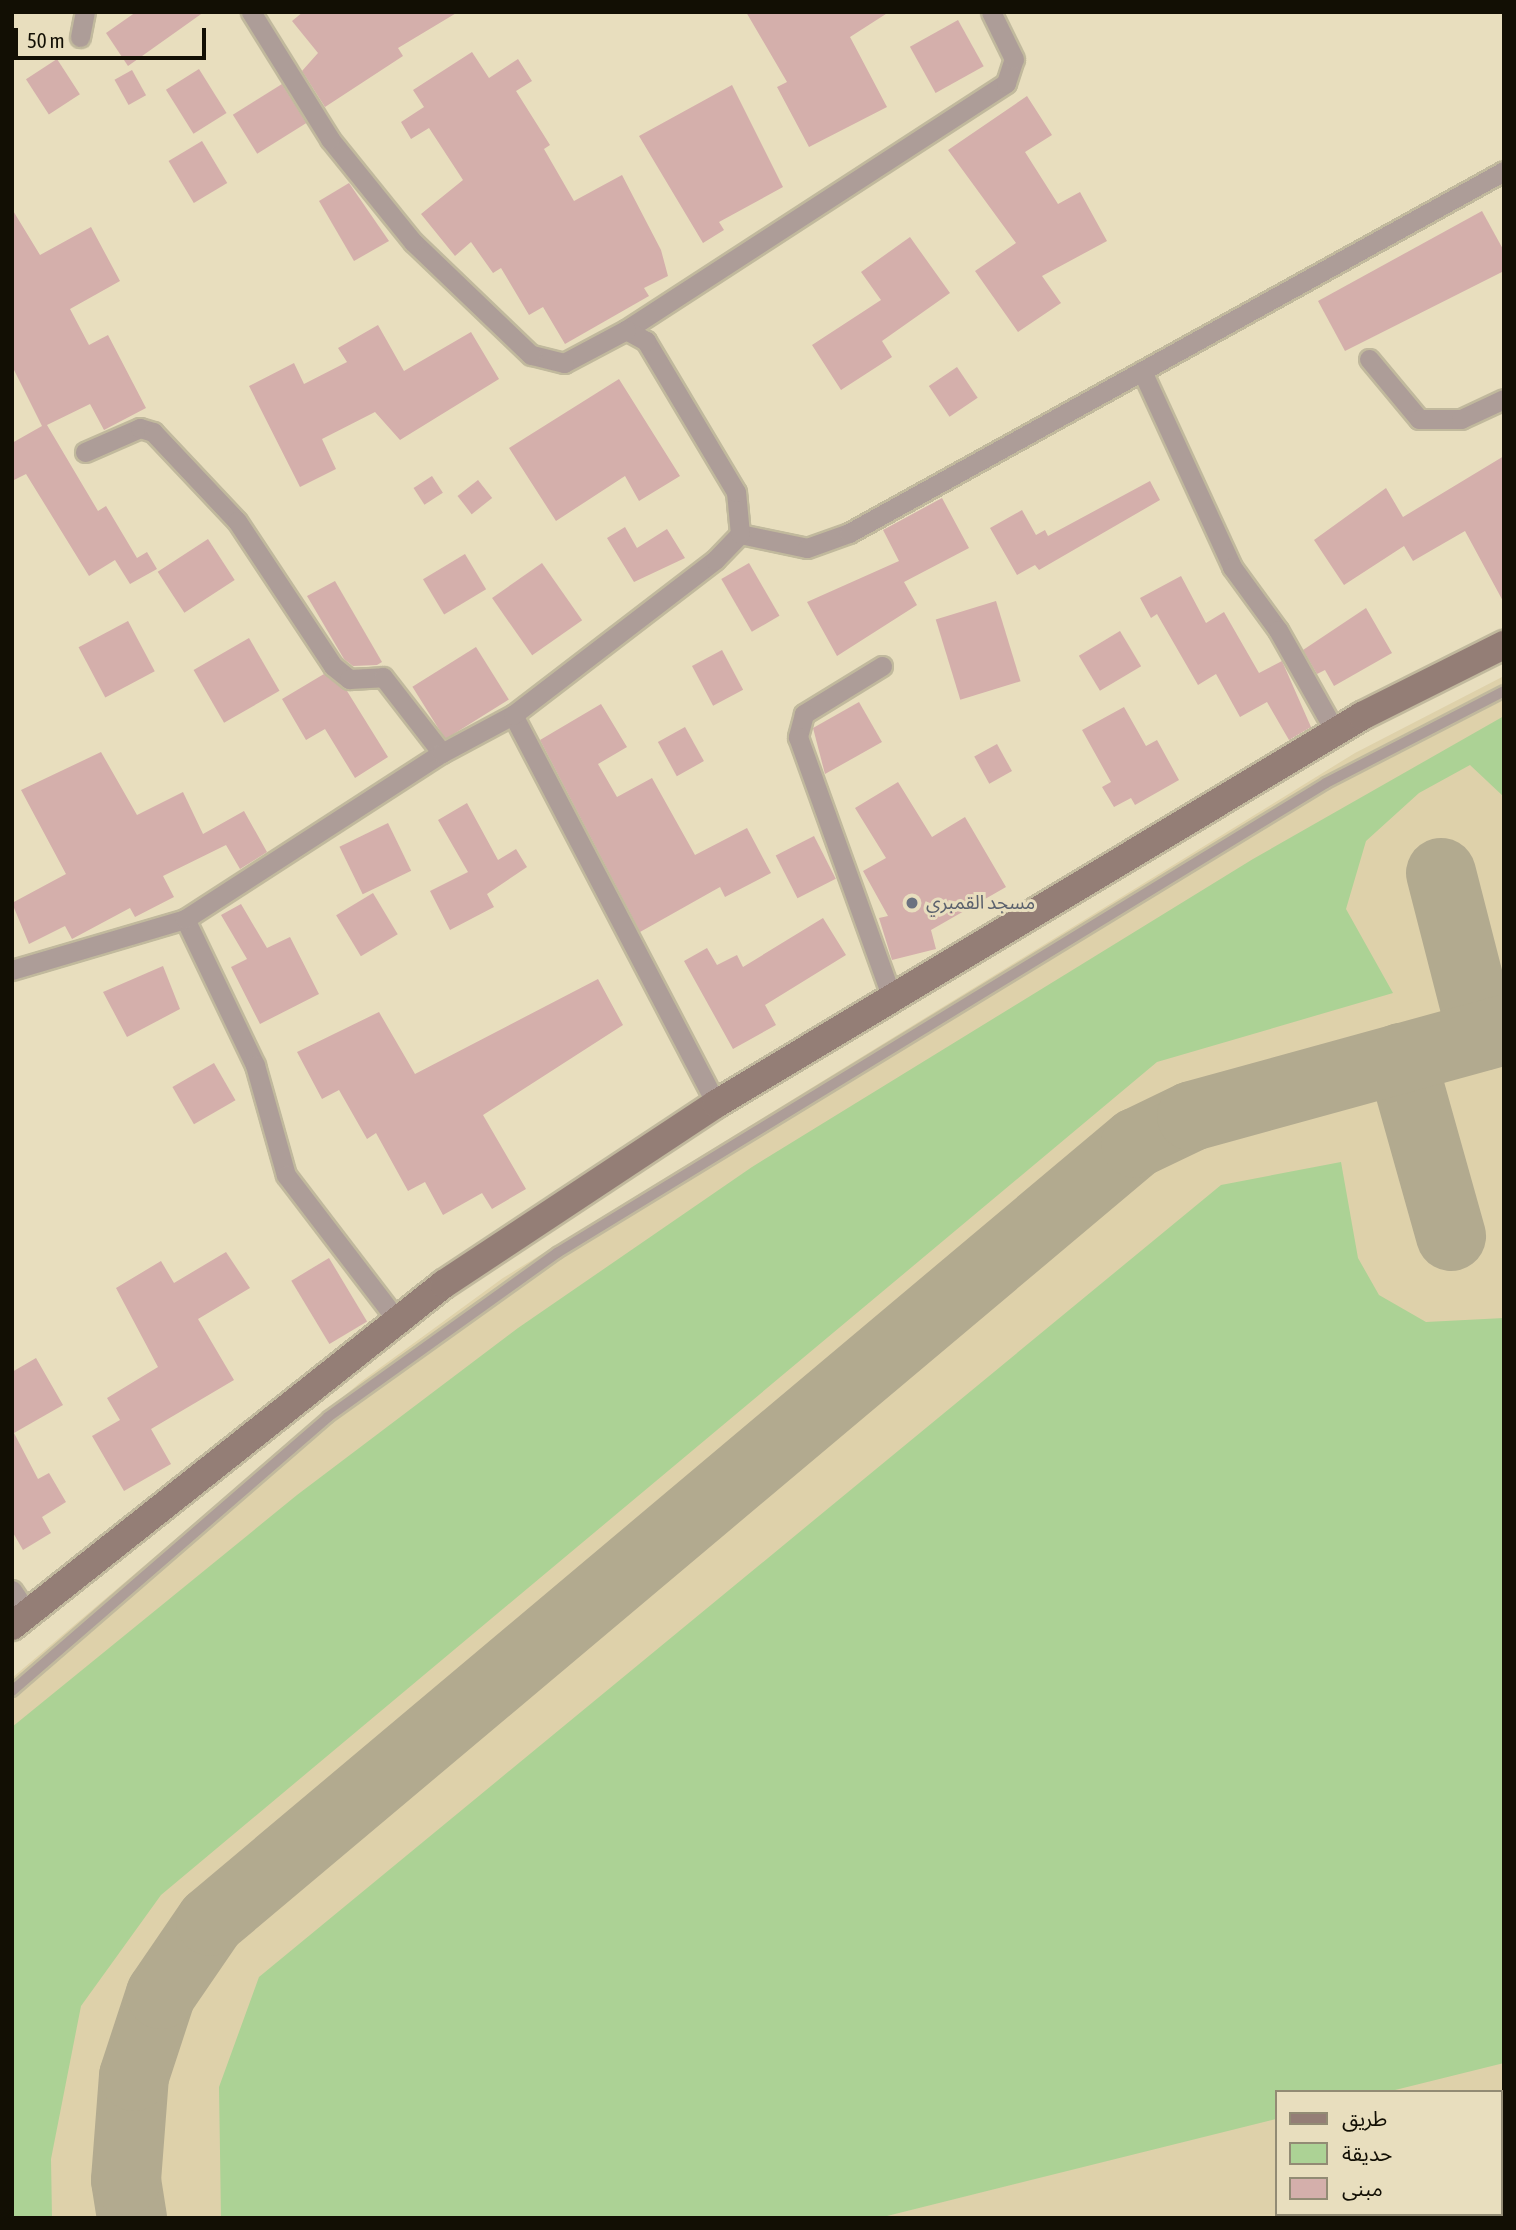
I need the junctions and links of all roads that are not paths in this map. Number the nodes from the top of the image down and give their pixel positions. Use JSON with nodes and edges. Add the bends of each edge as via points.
{"nodes":[{"id":1,"x":85,"y":12,"type":"edge"},
{"id":2,"x":251,"y":12,"type":"edge"},
{"id":3,"x":991,"y":12,"type":"edge"},
{"id":4,"x":80,"y":37,"type":"dead end"},
{"id":5,"x":1504,"y":171,"type":"edge"},
{"id":6,"x":626,"y":330,"type":"junction"},
{"id":7,"x":1369,"y":359,"type":"dead end"},
{"id":8,"x":1142,"y":371,"type":"junction"},
{"id":9,"x":1504,"y":399,"type":"edge"},
{"id":10,"x":85,"y":452,"type":"dead end"},
{"id":11,"x":740,"y":534,"type":"junction"},
{"id":12,"x":1504,"y":645,"type":"edge"},
{"id":13,"x":882,"y":666,"type":"dead end"},
{"id":14,"x":1504,"y":691,"type":"edge"},
{"id":15,"x":513,"y":715,"type":"junction"},
{"id":16,"x":1336,"y":733,"type":"junction"},
{"id":17,"x":442,"y":753,"type":"junction"},
{"id":18,"x":185,"y":919,"type":"junction"},
{"id":19,"x":12,"y":970,"type":"edge"},
{"id":20,"x":891,"y":995,"type":"junction"},
{"id":21,"x":716,"y":1104,"type":"junction"},
{"id":22,"x":397,"y":1320,"type":"junction"},
{"id":23,"x":17,"y":1610,"type":"edge"},
{"id":24,"x":12,"y":1691,"type":"edge"}],
"edges":[{"from":1,"to":4,"type":"street"},
{"from":2,"to":6,"type":"street","via":[[330,139],[413,242],[531,355],[564,363]]},
{"from":3,"to":6,"type":"street","via":[[1014,59],[1006,83]]},
{"from":5,"to":8,"type":"street"},
{"from":6,"to":11,"type":"street","via":[[646,341],[671,375],[736,492]]},
{"from":7,"to":9,"type":"street","via":[[1419,419],[1461,419]]},
{"from":8,"to":11,"type":"street","via":[[849,533],[807,548]]},
{"from":8,"to":16,"type":"street","via":[[1232,567],[1278,631]]},
{"from":10,"to":17,"type":"street","via":[[140,428],[153,432],[237,521],[333,666],[349,679],[383,677]]},
{"from":11,"to":15,"type":"street","via":[[715,560]]},
{"from":12,"to":16,"type":"main road"},
{"from":13,"to":20,"type":"street","via":[[804,714],[798,737]]},
{"from":14,"to":24,"type":"lane","via":[[1326,783],[518,1279],[328,1417]]},
{"from":15,"to":17,"type":"street"},
{"from":15,"to":21,"type":"street"},
{"from":16,"to":20,"type":"main road","via":[[1110,872]]},
{"from":17,"to":18,"type":"street"},
{"from":18,"to":19,"type":"street"},
{"from":18,"to":22,"type":"street","via":[[256,1065],[286,1175]]},
{"from":20,"to":21,"type":"main road"},
{"from":21,"to":22,"type":"main road"},
{"from":22,"to":23,"type":"main road"}]}
